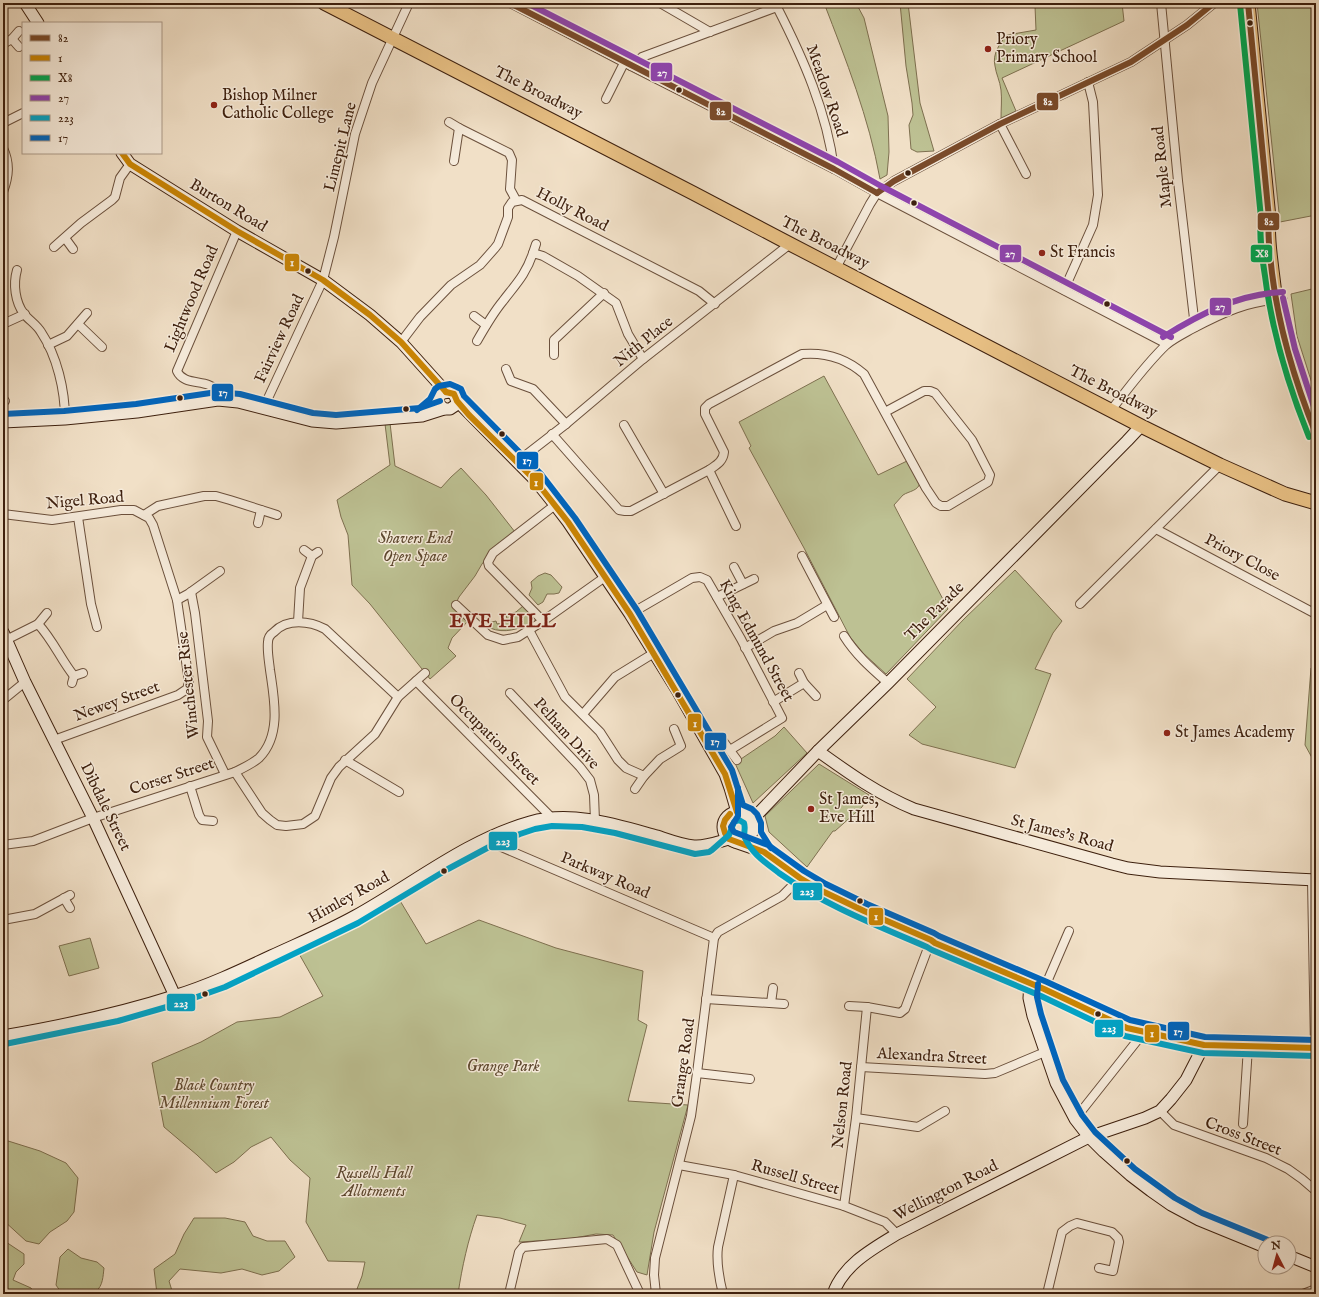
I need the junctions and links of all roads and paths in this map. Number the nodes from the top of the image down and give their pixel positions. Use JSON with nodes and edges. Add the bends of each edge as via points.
{"nodes":[{"id":1,"x":25,"y":3,"type":"edge"},
{"id":2,"x":324,"y":3,"type":"edge"},
{"id":3,"x":409,"y":3,"type":"edge"},
{"id":4,"x":510,"y":3,"type":"edge"},
{"id":5,"x":660,"y":3,"type":"edge"},
{"id":6,"x":1162,"y":3,"type":"edge"},
{"id":7,"x":1214,"y":3,"type":"edge"},
{"id":8,"x":1248,"y":3,"type":"edge"},
{"id":9,"x":776,"y":5,"type":"edge"},
{"id":10,"x":37,"y":22,"type":"edge"},
{"id":11,"x":19,"y":31,"type":"dead end"},
{"id":12,"x":710,"y":32,"type":"junction"},
{"id":13,"x":392,"y":38,"type":"junction"},
{"id":14,"x":12,"y":39,"type":"junction"},
{"id":15,"x":1165,"y":40,"type":"junction"},
{"id":16,"x":3,"y":44,"type":"edge"},
{"id":17,"x":19,"y":46,"type":"dead end"},
{"id":18,"x":627,"y":65,"type":"junction"},
{"id":19,"x":1088,"y":82,"type":"junction"},
{"id":20,"x":606,"y":99,"type":"dead end"},
{"id":21,"x":22,"y":114,"type":"edge"},
{"id":22,"x":449,"y":122,"type":"dead end"},
{"id":23,"x":3,"y":123,"type":"edge"},
{"id":24,"x":1000,"y":124,"type":"junction"},
{"id":25,"x":459,"y":128,"type":"junction"},
{"id":26,"x":3,"y":148,"type":"edge"},
{"id":27,"x":123,"y":154,"type":"edge"},
{"id":28,"x":454,"y":162,"type":"dead end"},
{"id":29,"x":130,"y":164,"type":"junction"},
{"id":30,"x":834,"y":169,"type":"junction"},
{"id":31,"x":1026,"y":174,"type":"dead end"},
{"id":32,"x":3,"y":192,"type":"edge"},
{"id":33,"x":877,"y":193,"type":"junction"},
{"id":34,"x":516,"y":200,"type":"junction"},
{"id":35,"x":1269,"y":218,"type":"junction"},
{"id":36,"x":237,"y":231,"type":"junction"},
{"id":37,"x":65,"y":238,"type":"junction"},
{"id":38,"x":536,"y":244,"type":"dead end"},
{"id":39,"x":790,"y":244,"type":"junction"},
{"id":40,"x":54,"y":246,"type":"dead end"},
{"id":41,"x":73,"y":249,"type":"dead end"},
{"id":42,"x":533,"y":253,"type":"junction"},
{"id":43,"x":836,"y":268,"type":"junction"},
{"id":44,"x":17,"y":270,"type":"dead end"},
{"id":45,"x":323,"y":280,"type":"junction"},
{"id":46,"x":1064,"y":290,"type":"junction"},
{"id":47,"x":604,"y":293,"type":"junction"},
{"id":48,"x":1279,"y":300,"type":"junction"},
{"id":49,"x":714,"y":304,"type":"junction"},
{"id":50,"x":87,"y":313,"type":"dead end"},
{"id":51,"x":25,"y":314,"type":"junction"},
{"id":52,"x":474,"y":316,"type":"dead end"},
{"id":53,"x":3,"y":324,"type":"edge"},
{"id":54,"x":78,"y":324,"type":"junction"},
{"id":55,"x":486,"y":325,"type":"junction"},
{"id":56,"x":1195,"y":327,"type":"junction"},
{"id":57,"x":477,"y":341,"type":"dead end"},
{"id":58,"x":401,"y":342,"type":"junction"},
{"id":59,"x":1167,"y":344,"type":"junction"},
{"id":60,"x":48,"y":345,"type":"junction"},
{"id":61,"x":102,"y":346,"type":"dead end"},
{"id":62,"x":554,"y":354,"type":"dead end"},
{"id":63,"x":644,"y":359,"type":"junction"},
{"id":64,"x":506,"y":369,"type":"dead end"},
{"id":65,"x":218,"y":400,"type":"junction"},
{"id":66,"x":446,"y":401,"type":"junction"},
{"id":67,"x":263,"y":409,"type":"junction"},
{"id":68,"x":1111,"y":410,"type":"junction"},
{"id":69,"x":885,"y":412,"type":"junction"},
{"id":70,"x":1316,"y":414,"type":"edge"},
{"id":71,"x":65,"y":419,"type":"junction"},
{"id":72,"x":3,"y":422,"type":"edge"},
{"id":73,"x":566,"y":424,"type":"junction"},
{"id":74,"x":624,"y":425,"type":"dead end"},
{"id":75,"x":1141,"y":426,"type":"junction"},
{"id":76,"x":552,"y":434,"type":"junction"},
{"id":77,"x":1316,"y":434,"type":"edge"},
{"id":78,"x":517,"y":462,"type":"junction"},
{"id":79,"x":1220,"y":466,"type":"junction"},
{"id":80,"x":709,"y":470,"type":"junction"},
{"id":81,"x":664,"y":494,"type":"junction"},
{"id":82,"x":1316,"y":503,"type":"edge"},
{"id":83,"x":555,"y":505,"type":"junction"},
{"id":84,"x":261,"y":510,"type":"junction"},
{"id":85,"x":3,"y":514,"type":"edge"},
{"id":86,"x":144,"y":515,"type":"junction"},
{"id":87,"x":277,"y":515,"type":"dead end"},
{"id":88,"x":78,"y":517,"type":"junction"},
{"id":89,"x":258,"y":523,"type":"dead end"},
{"id":90,"x":736,"y":526,"type":"dead end"},
{"id":91,"x":1156,"y":529,"type":"junction"},
{"id":92,"x":304,"y":550,"type":"dead end"},
{"id":93,"x":802,"y":556,"type":"dead end"},
{"id":94,"x":734,"y":567,"type":"dead end"},
{"id":95,"x":220,"y":571,"type":"dead end"},
{"id":96,"x":605,"y":577,"type":"junction"},
{"id":97,"x":754,"y":579,"type":"dead end"},
{"id":98,"x":743,"y":584,"type":"junction"},
{"id":99,"x":191,"y":592,"type":"junction"},
{"id":100,"x":717,"y":597,"type":"junction"},
{"id":101,"x":177,"y":600,"type":"junction"},
{"id":102,"x":1080,"y":604,"type":"dead end"},
{"id":103,"x":456,"y":605,"type":"dead end"},
{"id":104,"x":827,"y":605,"type":"junction"},
{"id":105,"x":47,"y":613,"type":"dead end"},
{"id":106,"x":1314,"y":613,"type":"dead end"},
{"id":107,"x":630,"y":614,"type":"junction"},
{"id":108,"x":834,"y":617,"type":"dead end"},
{"id":109,"x":543,"y":621,"type":"junction"},
{"id":110,"x":298,"y":622,"type":"junction"},
{"id":111,"x":38,"y":624,"type":"junction"},
{"id":112,"x":97,"y":627,"type":"dead end"},
{"id":113,"x":529,"y":630,"type":"junction"},
{"id":114,"x":5,"y":636,"type":"edge"},
{"id":115,"x":844,"y":636,"type":"dead end"},
{"id":116,"x":745,"y":648,"type":"junction"},
{"id":117,"x":654,"y":653,"type":"junction"},
{"id":118,"x":83,"y":673,"type":"dead end"},
{"id":119,"x":425,"y":673,"type":"dead end"},
{"id":120,"x":799,"y":673,"type":"dead end"},
{"id":121,"x":416,"y":681,"type":"junction"},
{"id":122,"x":26,"y":682,"type":"junction"},
{"id":123,"x":804,"y":683,"type":"junction"},
{"id":124,"x":888,"y":683,"type":"junction"},
{"id":125,"x":510,"y":693,"type":"dead end"},
{"id":126,"x":816,"y":696,"type":"dead end"},
{"id":127,"x":398,"y":697,"type":"junction"},
{"id":128,"x":3,"y":700,"type":"edge"},
{"id":129,"x":773,"y":702,"type":"junction"},
{"id":130,"x":583,"y":714,"type":"junction"},
{"id":131,"x":674,"y":729,"type":"dead end"},
{"id":132,"x":720,"y":737,"type":"dead end"},
{"id":133,"x":54,"y":740,"type":"junction"},
{"id":134,"x":730,"y":750,"type":"junction"},
{"id":135,"x":818,"y":751,"type":"junction"},
{"id":136,"x":345,"y":760,"type":"junction"},
{"id":137,"x":737,"y":760,"type":"dead end"},
{"id":138,"x":235,"y":772,"type":"junction"},
{"id":139,"x":225,"y":774,"type":"junction"},
{"id":140,"x":644,"y":776,"type":"junction"},
{"id":141,"x":190,"y":786,"type":"junction"},
{"id":142,"x":635,"y":789,"type":"dead end"},
{"id":143,"x":399,"y":792,"type":"dead end"},
{"id":144,"x":733,"y":813,"type":"junction"},
{"id":145,"x":93,"y":818,"type":"junction"},
{"id":146,"x":552,"y":818,"type":"junction"},
{"id":147,"x":213,"y":820,"type":"dead end"},
{"id":148,"x":752,"y":820,"type":"junction"},
{"id":149,"x":595,"y":821,"type":"junction"},
{"id":150,"x":752,"y":834,"type":"junction"},
{"id":151,"x":729,"y":837,"type":"junction"},
{"id":152,"x":485,"y":840,"type":"junction"},
{"id":153,"x":3,"y":846,"type":"edge"},
{"id":154,"x":764,"y":852,"type":"junction"},
{"id":155,"x":800,"y":878,"type":"junction"},
{"id":156,"x":1314,"y":880,"type":"edge"},
{"id":157,"x":70,"y":908,"type":"dead end"},
{"id":158,"x":3,"y":920,"type":"edge"},
{"id":159,"x":1069,"y":931,"type":"dead end"},
{"id":160,"x":714,"y":938,"type":"junction"},
{"id":161,"x":930,"y":940,"type":"junction"},
{"id":162,"x":1030,"y":983,"type":"junction"},
{"id":163,"x":773,"y":988,"type":"dead end"},
{"id":164,"x":1044,"y":989,"type":"junction"},
{"id":165,"x":175,"y":996,"type":"junction"},
{"id":166,"x":706,"y":999,"type":"junction"},
{"id":167,"x":771,"y":1003,"type":"junction"},
{"id":168,"x":784,"y":1004,"type":"dead end"},
{"id":169,"x":849,"y":1006,"type":"dead end"},
{"id":170,"x":867,"y":1007,"type":"junction"},
{"id":171,"x":1144,"y":1032,"type":"junction"},
{"id":172,"x":3,"y":1036,"type":"edge"},
{"id":173,"x":1204,"y":1045,"type":"junction"},
{"id":174,"x":1248,"y":1047,"type":"junction"},
{"id":175,"x":1316,"y":1048,"type":"edge"},
{"id":176,"x":1045,"y":1052,"type":"junction"},
{"id":177,"x":861,"y":1067,"type":"junction"},
{"id":178,"x":697,"y":1073,"type":"junction"},
{"id":179,"x":750,"y":1079,"type":"dead end"},
{"id":180,"x":945,"y":1111,"type":"dead end"},
{"id":181,"x":1160,"y":1111,"type":"junction"},
{"id":182,"x":856,"y":1118,"type":"junction"},
{"id":183,"x":1075,"y":1119,"type":"junction"},
{"id":184,"x":1243,"y":1124,"type":"dead end"},
{"id":185,"x":1089,"y":1137,"type":"junction"},
{"id":186,"x":679,"y":1165,"type":"junction"},
{"id":187,"x":734,"y":1175,"type":"junction"},
{"id":188,"x":1316,"y":1191,"type":"edge"},
{"id":189,"x":844,"y":1206,"type":"junction"},
{"id":190,"x":897,"y":1234,"type":"junction"},
{"id":191,"x":1257,"y":1244,"type":"edge"},
{"id":192,"x":1297,"y":1259,"type":"edge"},
{"id":193,"x":1316,"y":1267,"type":"edge"},
{"id":194,"x":1098,"y":1268,"type":"dead end"},
{"id":195,"x":1316,"y":1289,"type":"edge"},
{"id":196,"x":509,"y":1294,"type":"edge"},
{"id":197,"x":640,"y":1294,"type":"edge"},
{"id":198,"x":656,"y":1294,"type":"edge"},
{"id":199,"x":723,"y":1294,"type":"edge"},
{"id":200,"x":833,"y":1294,"type":"edge"},
{"id":201,"x":1046,"y":1294,"type":"edge"},
{"id":202,"x":1303,"y":1294,"type":"edge"}],
"edges":[{"from":1,"to":10,"type":"main road"},
{"from":2,"to":13,"type":"main road","name":"The Broadway"},
{"from":3,"to":13,"type":"street","name":"Limepit Lane"},
{"from":4,"to":18,"type":"street"},
{"from":5,"to":12,"type":"street"},
{"from":6,"to":15,"type":"street","name":"Maple Road"},
{"from":7,"to":15,"type":"street"},
{"from":8,"to":35,"type":"main road"},
{"from":9,"to":12,"type":"street"},
{"from":9,"to":30,"type":"street","name":"Meadow Road","via":[[809,74]]},
{"from":11,"to":14,"type":"street"},
{"from":12,"to":18,"type":"street"},
{"from":13,"to":39,"type":"main road","name":"The Broadway"},
{"from":13,"to":45,"type":"street","name":"Limepit Lane","via":[[372,83],[355,134]]},
{"from":14,"to":16,"type":"street"},
{"from":14,"to":17,"type":"street"},
{"from":15,"to":19,"type":"street","via":[[1131,62]]},
{"from":15,"to":56,"type":"street","name":"Maple Road"},
{"from":18,"to":20,"type":"street"},
{"from":18,"to":30,"type":"street"},
{"from":19,"to":24,"type":"street"},
{"from":19,"to":46,"type":"street","via":[[1093,102],[1098,196],[1093,224]]},
{"from":21,"to":23,"type":"street"},
{"from":22,"to":25,"type":"street"},
{"from":24,"to":31,"type":"street"},
{"from":24,"to":33,"type":"street","via":[[894,181]]},
{"from":25,"to":28,"type":"street"},
{"from":25,"to":34,"type":"street","via":[[509,153],[512,160],[510,189]]},
{"from":26,"to":32,"type":"street","via":[[9,164]]},
{"from":27,"to":29,"type":"main road","name":"Burton Road"},
{"from":29,"to":36,"type":"main road","name":"Burton Road"},
{"from":29,"to":37,"type":"street","via":[[120,178],[115,197]]},
{"from":30,"to":33,"type":"street"},
{"from":33,"to":43,"type":"street"},
{"from":33,"to":46,"type":"street"},
{"from":34,"to":49,"type":"street","name":"Holly Road","via":[[522,200],[698,291]]},
{"from":34,"to":58,"type":"street","name":"Holly Road","via":[[508,208],[508,217],[495,248],[480,265],[451,285],[420,317]]},
{"from":35,"to":48,"type":"main road","via":[[1268,231]]},
{"from":35,"to":48,"type":"main road","via":[[1274,232],[1280,274]]},
{"from":36,"to":45,"type":"main road","name":"Burton Road"},
{"from":36,"to":65,"type":"street","name":"Lightwood Road","via":[[177,371],[179,376],[187,380],[213,387],[217,391]]},
{"from":37,"to":40,"type":"street"},
{"from":37,"to":41,"type":"street"},
{"from":38,"to":42,"type":"street"},
{"from":39,"to":43,"type":"main road","name":"The Broadway"},
{"from":39,"to":49,"type":"street","name":"Nith Place"},
{"from":42,"to":47,"type":"street","via":[[543,256]]},
{"from":42,"to":55,"type":"street","via":[[522,278]]},
{"from":43,"to":68,"type":"main road","name":"The Broadway"},
{"from":44,"to":51,"type":"street","via":[[14,279],[16,293]]},
{"from":45,"to":58,"type":"main road","name":"Burton Road","via":[[370,314]]},
{"from":45,"to":67,"type":"street","name":"Fairview Road"},
{"from":46,"to":59,"type":"street"},
{"from":47,"to":62,"type":"street","via":[[554,340]]},
{"from":47,"to":63,"type":"street","via":[[616,303],[628,334]]},
{"from":48,"to":56,"type":"street","via":[[1255,303],[1232,310]]},
{"from":48,"to":70,"type":"main road"},
{"from":48,"to":77,"type":"main road","via":[[1288,356]]},
{"from":49,"to":63,"type":"street","name":"Nith Place"},
{"from":50,"to":54,"type":"street"},
{"from":51,"to":53,"type":"street"},
{"from":51,"to":60,"type":"street","via":[[41,331]]},
{"from":52,"to":55,"type":"street"},
{"from":54,"to":60,"type":"street","via":[[67,336]]},
{"from":54,"to":61,"type":"street"},
{"from":55,"to":57,"type":"street"},
{"from":56,"to":59,"type":"street"},
{"from":58,"to":66,"type":"main road","name":"Burton Road","via":[[438,382]]},
{"from":59,"to":68,"type":"street"},
{"from":60,"to":71,"type":"street","via":[[62,382]]},
{"from":63,"to":73,"type":"street","name":"Nith Place"},
{"from":64,"to":73,"type":"street","via":[[511,380],[533,389]]},
{"from":65,"to":67,"type":"main road"},
{"from":65,"to":71,"type":"main road"},
{"from":66,"to":67,"type":"main road","via":[[422,416],[336,423],[312,421]]},
{"from":66,"to":78,"type":"main road","name":"Burton Road","via":[[469,415]]},
{"from":68,"to":75,"type":"main road","name":"The Broadway"},
{"from":69,"to":69,"type":"street","via":[[936,503],[948,506],[988,482],[990,475],[972,440],[935,393],[924,391]]},
{"from":69,"to":80,"type":"street","via":[[864,374],[855,366],[822,354],[802,354],[709,404],[705,414],[724,452],[720,463]]},
{"from":71,"to":72,"type":"main road"},
{"from":73,"to":76,"type":"street","name":"Nith Place"},
{"from":74,"to":81,"type":"street"},
{"from":75,"to":79,"type":"main road","name":"The Broadway"},
{"from":75,"to":124,"type":"main road","name":"The Parade"},
{"from":76,"to":78,"type":"street","name":"Nith Place"},
{"from":76,"to":81,"type":"street","via":[[619,510],[631,511]]},
{"from":78,"to":83,"type":"main road","name":"Burton Road"},
{"from":79,"to":82,"type":"main road","name":"The Broadway","via":[[1285,494]]},
{"from":79,"to":91,"type":"street"},
{"from":80,"to":81,"type":"street"},
{"from":80,"to":90,"type":"street"},
{"from":83,"to":96,"type":"main road","name":"Burton Road"},
{"from":83,"to":109,"type":"street","via":[[493,553],[488,562]]},
{"from":84,"to":86,"type":"street","via":[[216,496],[204,496],[158,506]]},
{"from":84,"to":87,"type":"street"},
{"from":84,"to":89,"type":"street"},
{"from":85,"to":88,"type":"street","name":"Nigel Road","via":[[52,520]]},
{"from":86,"to":88,"type":"street","name":"Nigel Road","via":[[134,510],[121,510]]},
{"from":86,"to":101,"type":"street","via":[[153,525]]},
{"from":88,"to":112,"type":"street"},
{"from":91,"to":102,"type":"street"},
{"from":91,"to":106,"type":"street","name":"Priory Close"},
{"from":92,"to":110,"type":"street","via":[[315,554],[300,588]]},
{"from":93,"to":104,"type":"street"},
{"from":94,"to":98,"type":"street"},
{"from":95,"to":99,"type":"street"},
{"from":96,"to":107,"type":"main road","name":"Burton Road"},
{"from":96,"to":109,"type":"street"},
{"from":97,"to":98,"type":"street"},
{"from":98,"to":100,"type":"street"},
{"from":99,"to":101,"type":"street"},
{"from":99,"to":139,"type":"street","name":"Winchester Rise","via":[[196,613],[208,721],[207,737]]},
{"from":100,"to":107,"type":"street","name":"King Edmund Street","via":[[706,580],[700,577],[692,578]]},
{"from":100,"to":116,"type":"street","name":"King Edmund Street"},
{"from":101,"to":133,"type":"street","name":"Newey Street","via":[[189,682],[187,688],[178,695]]},
{"from":103,"to":113,"type":"street","via":[[488,635],[503,640],[518,637]]},
{"from":104,"to":108,"type":"street"},
{"from":104,"to":116,"type":"street","via":[[797,623],[774,631]]},
{"from":105,"to":111,"type":"street"},
{"from":107,"to":117,"type":"main road","name":"Burton Road"},
{"from":109,"to":113,"type":"street"},
{"from":110,"to":127,"type":"street","via":[[318,625],[325,629]]},
{"from":110,"to":138,"type":"street","name":"Corser Street","via":[[278,628],[270,636],[268,641],[274,702],[273,730],[259,758]]},
{"from":111,"to":114,"type":"street"},
{"from":111,"to":118,"type":"street","via":[[47,633],[73,680]]},
{"from":113,"to":130,"type":"street","via":[[565,697]]},
{"from":114,"to":122,"type":"main road","name":"Dibdale Street"},
{"from":115,"to":124,"type":"street","via":[[862,660]]},
{"from":116,"to":129,"type":"street","name":"King Edmund Street"},
{"from":117,"to":130,"type":"street","via":[[615,677]]},
{"from":117,"to":144,"type":"main road","name":"Burton Road","via":[[725,774],[730,788]]},
{"from":119,"to":121,"type":"street"},
{"from":120,"to":123,"type":"street"},
{"from":121,"to":127,"type":"street"},
{"from":121,"to":146,"type":"street","name":"Occupation Street"},
{"from":122,"to":128,"type":"street"},
{"from":122,"to":133,"type":"main road","name":"Dibdale Street"},
{"from":123,"to":126,"type":"street"},
{"from":123,"to":129,"type":"street"},
{"from":124,"to":135,"type":"main road","name":"The Parade"},
{"from":125,"to":149,"type":"street","name":"Pelham Drive","via":[[590,780],[594,795]]},
{"from":127,"to":136,"type":"street","via":[[375,734]]},
{"from":129,"to":134,"type":"street","name":"King Edmund Street","via":[[782,718]]},
{"from":130,"to":140,"type":"street","via":[[600,732],[618,760],[626,768]]},
{"from":131,"to":140,"type":"street","via":[[681,746],[660,759]]},
{"from":132,"to":134,"type":"street"},
{"from":133,"to":145,"type":"main road","name":"Dibdale Street"},
{"from":134,"to":137,"type":"street"},
{"from":135,"to":148,"type":"main road","name":"The Parade"},
{"from":135,"to":156,"type":"main road","name":"St James's Road","via":[[876,791],[914,809],[1112,864],[1160,872]]},
{"from":136,"to":138,"type":"street","via":[[331,778],[314,816],[303,824],[294,826],[277,825],[262,813]]},
{"from":136,"to":143,"type":"street"},
{"from":138,"to":139,"type":"street","name":"Corser Street"},
{"from":139,"to":141,"type":"street","name":"Corser Street"},
{"from":140,"to":142,"type":"street"},
{"from":141,"to":145,"type":"street","name":"Corser Street"},
{"from":141,"to":147,"type":"street","via":[[202,820]]},
{"from":144,"to":148,"type":"main road","via":[[744,812]]},
{"from":144,"to":151,"type":"main road","via":[[724,822]]},
{"from":145,"to":153,"type":"street","name":"Corser Street","via":[[33,841]]},
{"from":145,"to":165,"type":"main road","name":"Dibdale Street"},
{"from":146,"to":149,"type":"main road","name":"Himley Road"},
{"from":146,"to":152,"type":"main road","name":"Himley Road","via":[[517,826]]},
{"from":148,"to":150,"type":"main road"},
{"from":149,"to":151,"type":"main road","name":"Himley Road","via":[[695,846]]},
{"from":150,"to":151,"type":"main road","via":[[745,841]]},
{"from":150,"to":154,"type":"main road"},
{"from":151,"to":154,"type":"main road"},
{"from":152,"to":160,"type":"street","name":"Parkway Road"},
{"from":152,"to":165,"type":"main road","name":"Himley Road","via":[[355,916],[222,979]]},
{"from":154,"to":155,"type":"main road"},
{"from":155,"to":160,"type":"street","via":[[782,896],[718,932]]},
{"from":155,"to":161,"type":"main road","via":[[822,891]]},
{"from":156,"to":175,"type":"street"},
{"from":157,"to":158,"type":"street","via":[[67,897],[35,914]]},
{"from":159,"to":164,"type":"street"},
{"from":160,"to":166,"type":"street","name":"Grange Road"},
{"from":161,"to":162,"type":"main road"},
{"from":161,"to":170,"type":"street","via":[[905,1009],[900,1013]]},
{"from":162,"to":164,"type":"main road"},
{"from":162,"to":176,"type":"main road","via":[[1028,998]]},
{"from":163,"to":167,"type":"street"},
{"from":164,"to":171,"type":"main road","via":[[1127,1028]]},
{"from":165,"to":172,"type":"main road","name":"Himley Road","via":[[116,1013]]},
{"from":166,"to":167,"type":"street"},
{"from":166,"to":178,"type":"street","name":"Grange Road"},
{"from":167,"to":168,"type":"street"},
{"from":169,"to":170,"type":"street"},
{"from":170,"to":177,"type":"street","name":"Nelson Road"},
{"from":171,"to":173,"type":"main road"},
{"from":171,"to":183,"type":"street"},
{"from":173,"to":174,"type":"main road"},
{"from":173,"to":181,"type":"main road","via":[[1186,1080]]},
{"from":174,"to":175,"type":"main road"},
{"from":174,"to":184,"type":"street"},
{"from":176,"to":177,"type":"street","name":"Alexandra Street","via":[[995,1073],[985,1074]]},
{"from":176,"to":183,"type":"main road","via":[[1056,1084]]},
{"from":177,"to":182,"type":"street","name":"Nelson Road"},
{"from":178,"to":179,"type":"street"},
{"from":178,"to":186,"type":"street","name":"Grange Road","via":[[691,1116]]},
{"from":180,"to":182,"type":"street","via":[[918,1127]]},
{"from":181,"to":185,"type":"main road","name":"Wellington Road"},
{"from":181,"to":188,"type":"street","name":"Cross Street","via":[[1174,1125],[1266,1158],[1288,1169]]},
{"from":182,"to":189,"type":"street","name":"Nelson Road"},
{"from":183,"to":185,"type":"main road"},
{"from":185,"to":190,"type":"main road","name":"Wellington Road"},
{"from":185,"to":191,"type":"main road","via":[[1130,1174],[1171,1205],[1199,1220]]},
{"from":186,"to":187,"type":"street","name":"Russell Street"},
{"from":186,"to":198,"type":"street","name":"Grange Road","via":[[655,1258]]},
{"from":187,"to":189,"type":"street","name":"Russell Street"},
{"from":187,"to":199,"type":"street","via":[[716,1258]]},
{"from":189,"to":190,"type":"street","name":"Russell Street","via":[[885,1222]]},
{"from":190,"to":200,"type":"main road","name":"Wellington Road","via":[[854,1264]]},
{"from":192,"to":193,"type":"main road"},
{"from":194,"to":201,"type":"street","via":[[1113,1271],[1119,1242],[1115,1234],[1077,1223],[1070,1226],[1062,1232]]},
{"from":195,"to":202,"type":"street"},
{"from":196,"to":197,"type":"street","via":[[519,1252],[523,1247],[607,1239],[617,1245]]}]}
